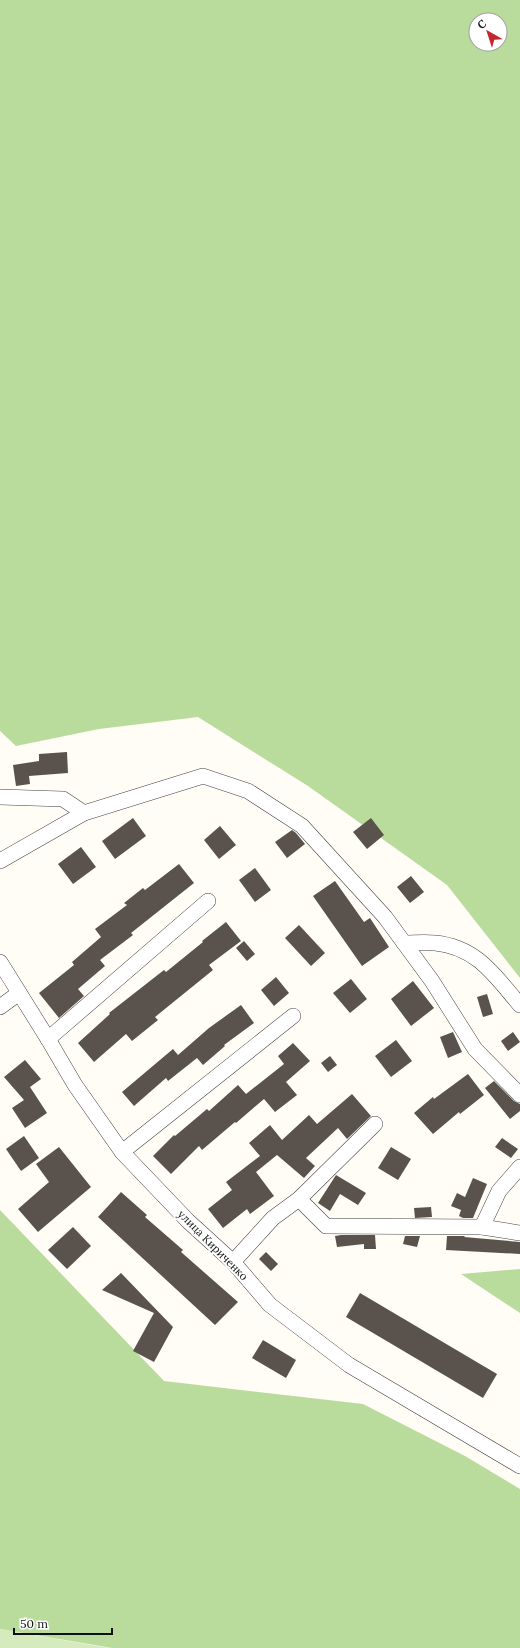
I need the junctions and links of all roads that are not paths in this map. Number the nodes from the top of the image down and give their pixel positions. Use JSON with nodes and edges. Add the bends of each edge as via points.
{"nodes":[{"id":1,"x":0,"y":797,"type":"edge"},
{"id":2,"x":84,"y":813,"type":"junction"},
{"id":3,"x":0,"y":861,"type":"edge"},
{"id":4,"x":208,"y":901,"type":"dead end"},
{"id":5,"x":404,"y":943,"type":"junction"},
{"id":6,"x":0,"y":962,"type":"edge"},
{"id":7,"x":19,"y":992,"type":"junction"},
{"id":8,"x":520,"y":1005,"type":"edge"},
{"id":9,"x":0,"y":1007,"type":"edge"},
{"id":10,"x":293,"y":1016,"type":"dead end"},
{"id":11,"x":48,"y":1039,"type":"junction"},
{"id":12,"x":520,"y":1095,"type":"edge"},
{"id":13,"x":375,"y":1124,"type":"dead end"},
{"id":14,"x":122,"y":1152,"type":"junction"},
{"id":15,"x":520,"y":1167,"type":"edge"},
{"id":16,"x":299,"y":1199,"type":"junction"},
{"id":17,"x":482,"y":1227,"type":"junction"},
{"id":18,"x":520,"y":1233,"type":"edge"},
{"id":19,"x":233,"y":1262,"type":"junction"},
{"id":20,"x":520,"y":1466,"type":"edge"}],
"edges":[{"from":1,"to":2,"type":"street","via":[[63,799]]},
{"from":2,"to":3,"type":"street"},
{"from":2,"to":5,"type":"street","via":[[203,776],[248,791],[302,826],[385,917]]},
{"from":4,"to":11,"type":"street"},
{"from":5,"to":8,"type":"street","via":[[435,943],[458,948],[484,963]]},
{"from":5,"to":12,"type":"street","via":[[432,981],[475,1049]]},
{"from":6,"to":7,"type":"street","name":"улица Кириченко"},
{"from":7,"to":9,"type":"street"},
{"from":7,"to":11,"type":"street","name":"улица Кириченко"},
{"from":10,"to":14,"type":"street"},
{"from":11,"to":14,"type":"street","name":"улица Кириченко","via":[[75,1085]]},
{"from":13,"to":16,"type":"street"},
{"from":14,"to":19,"type":"street","name":"улица Кириченко","via":[[188,1221]]},
{"from":15,"to":17,"type":"street","via":[[499,1191]]},
{"from":16,"to":17,"type":"street","via":[[326,1226]]},
{"from":16,"to":19,"type":"street","via":[[273,1218]]},
{"from":17,"to":18,"type":"street"},
{"from":19,"to":20,"type":"street","name":"улица Кириченко","via":[[270,1304],[349,1365]]}]}
